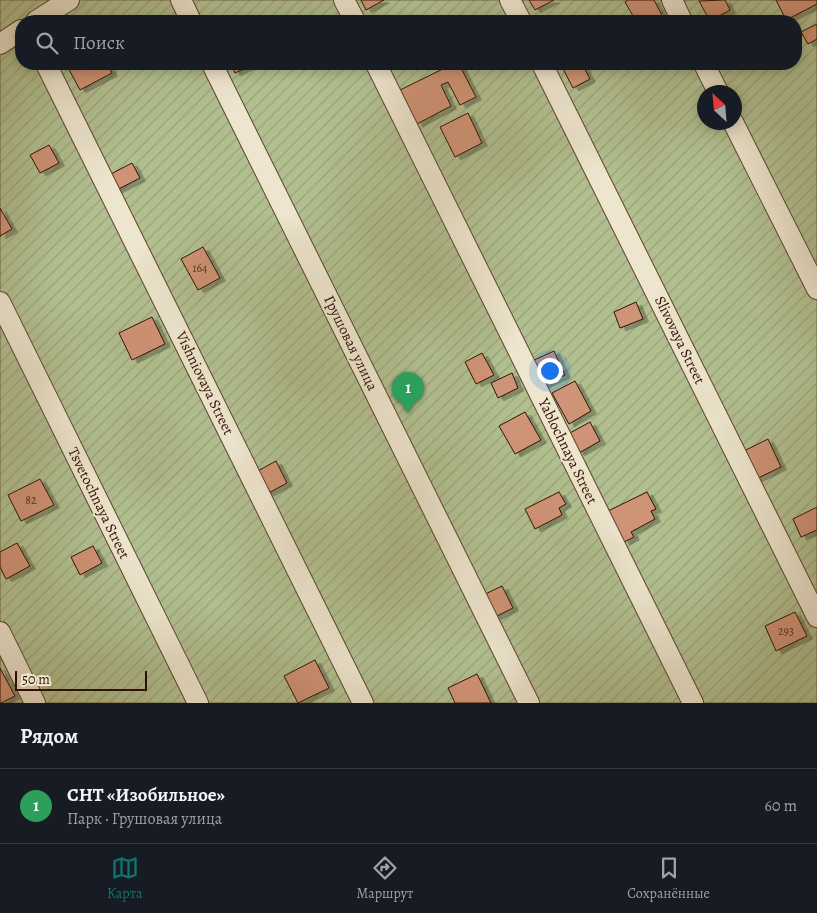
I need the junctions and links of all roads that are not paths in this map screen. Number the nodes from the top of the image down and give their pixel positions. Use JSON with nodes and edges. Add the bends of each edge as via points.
{"nodes":[{"id":1,"x":69,"y":0,"type":"edge"},
{"id":2,"x":181,"y":0,"type":"edge"},
{"id":3,"x":344,"y":0,"type":"edge"},
{"id":4,"x":510,"y":0,"type":"edge"},
{"id":5,"x":672,"y":0,"type":"edge"},
{"id":6,"x":45,"y":15,"type":"edge"},
{"id":7,"x":188,"y":15,"type":"edge"},
{"id":8,"x":352,"y":15,"type":"edge"},
{"id":9,"x":518,"y":15,"type":"edge"},
{"id":10,"x":679,"y":15,"type":"edge"},
{"id":11,"x":15,"y":34,"type":"edge"},
{"id":12,"x":0,"y":44,"type":"edge"},
{"id":13,"x":49,"y":70,"type":"edge"},
{"id":14,"x":215,"y":70,"type":"edge"},
{"id":15,"x":379,"y":70,"type":"edge"},
{"id":16,"x":545,"y":70,"type":"edge"},
{"id":17,"x":707,"y":70,"type":"edge"},
{"id":18,"x":714,"y":85,"type":"edge"},
{"id":19,"x":737,"y":130,"type":"edge"},
{"id":20,"x":817,"y":290,"type":"edge"},
{"id":21,"x":0,"y":302,"type":"edge"},
{"id":22,"x":817,"y":617,"type":"edge"},
{"id":23,"x":0,"y":632,"type":"edge"},
{"id":24,"x":35,"y":703,"type":"edge"},
{"id":25,"x":198,"y":703,"type":"edge"},
{"id":26,"x":363,"y":703,"type":"edge"},
{"id":27,"x":529,"y":703,"type":"edge"},
{"id":28,"x":693,"y":703,"type":"edge"}],
"edges":[{"from":1,"to":6,"type":"street"},
{"from":2,"to":7,"type":"street"},
{"from":3,"to":8,"type":"street"},
{"from":4,"to":9,"type":"street"},
{"from":5,"to":10,"type":"street"},
{"from":11,"to":12,"type":"street"},
{"from":13,"to":26,"type":"street","name":"Vishniovaya Street"},
{"from":14,"to":27,"type":"street","name":"Грушовая улица"},
{"from":15,"to":28,"type":"street","name":"Yablochnaya Street"},
{"from":16,"to":22,"type":"street","name":"Slivovaya Street"},
{"from":17,"to":18,"type":"street"},
{"from":19,"to":20,"type":"street"},
{"from":21,"to":25,"type":"street","name":"Tsvetochnaya Street"},
{"from":23,"to":24,"type":"street"}]}
